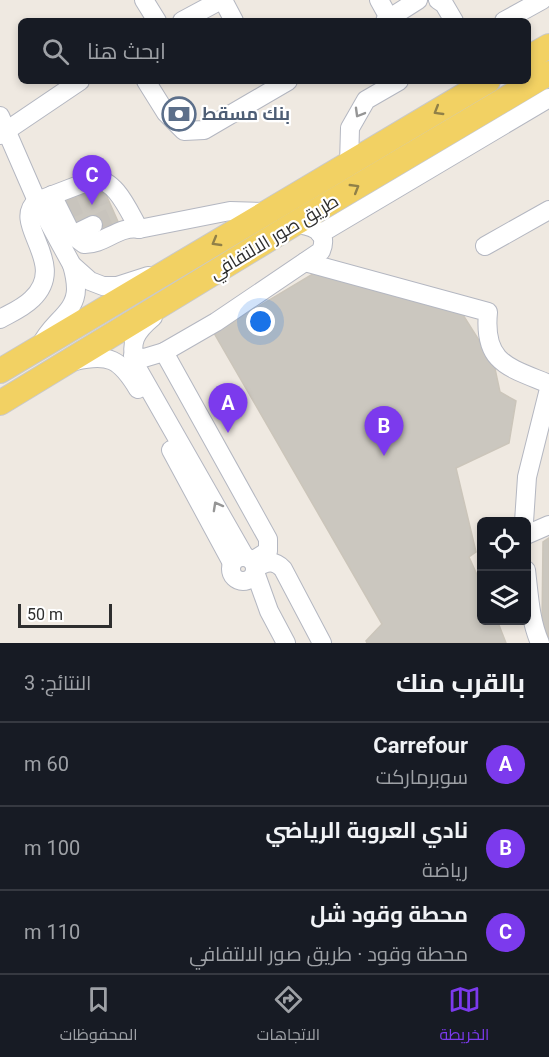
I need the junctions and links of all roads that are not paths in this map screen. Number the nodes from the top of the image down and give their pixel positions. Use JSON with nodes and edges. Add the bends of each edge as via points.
{"nodes":[{"id":1,"x":144,"y":0,"type":"edge"},
{"id":2,"x":222,"y":0,"type":"edge"},
{"id":3,"x":379,"y":0,"type":"edge"},
{"id":4,"x":418,"y":0,"type":"edge"},
{"id":5,"x":438,"y":0,"type":"edge"},
{"id":6,"x":542,"y":0,"type":"edge"},
{"id":7,"x":155,"y":18,"type":"edge"},
{"id":8,"x":188,"y":18,"type":"edge"},
{"id":9,"x":232,"y":18,"type":"edge"},
{"id":10,"x":386,"y":18,"type":"edge"},
{"id":11,"x":390,"y":18,"type":"edge"},
{"id":12,"x":452,"y":18,"type":"edge"},
{"id":13,"x":509,"y":18,"type":"edge"},
{"id":14,"x":549,"y":46,"type":"edge"},
{"id":15,"x":531,"y":56,"type":"edge"},
{"id":16,"x":549,"y":73,"type":"edge"},
{"id":17,"x":75,"y":84,"type":"edge"},
{"id":18,"x":148,"y":84,"type":"edge"},
{"id":19,"x":275,"y":84,"type":"edge"},
{"id":20,"x":394,"y":84,"type":"edge"},
{"id":21,"x":483,"y":84,"type":"edge"},
{"id":22,"x":530,"y":84,"type":"edge"},
{"id":23,"x":531,"y":84,"type":"edge"},
{"id":24,"x":549,"y":98,"type":"edge"},
{"id":25,"x":2,"y":128,"type":"edge"},
{"id":26,"x":349,"y":164,"type":"junction"},
{"id":27,"x":44,"y":198,"type":"junction"},
{"id":28,"x":549,"y":210,"type":"edge"},
{"id":29,"x":267,"y":212,"type":"junction"},
{"id":30,"x":294,"y":224,"type":"junction"},
{"id":31,"x":140,"y":229,"type":"junction"},
{"id":32,"x":320,"y":234,"type":"junction"},
{"id":33,"x":65,"y":238,"type":"junction"},
{"id":34,"x":485,"y":246,"type":"dead end"},
{"id":35,"x":41,"y":250,"type":"junction"},
{"id":36,"x":305,"y":262,"type":"junction"},
{"id":37,"x":72,"y":264,"type":"junction"},
{"id":38,"x":163,"y":273,"type":"junction"},
{"id":39,"x":179,"y":294,"type":"junction"},
{"id":40,"x":0,"y":319,"type":"edge"},
{"id":41,"x":41,"y":345,"type":"junction"},
{"id":42,"x":164,"y":352,"type":"junction"},
{"id":43,"x":133,"y":356,"type":"junction"},
{"id":44,"x":70,"y":362,"type":"junction"},
{"id":45,"x":0,"y":371,"type":"edge"},
{"id":46,"x":549,"y":384,"type":"edge"},
{"id":47,"x":549,"y":389,"type":"edge"},
{"id":48,"x":0,"y":403,"type":"edge"},
{"id":49,"x":524,"y":517,"type":"edge"},
{"id":50,"x":549,"y":525,"type":"edge"},
{"id":51,"x":531,"y":533,"type":"edge"},
{"id":52,"x":247,"y":567,"type":"junction"},
{"id":53,"x":526,"y":571,"type":"edge"},
{"id":54,"x":286,"y":643,"type":"edge"},
{"id":55,"x":322,"y":643,"type":"edge"},
{"id":56,"x":540,"y":643,"type":"edge"}],
"edges":[{"from":1,"to":7,"type":"street"},
{"from":2,"to":8,"type":"street"},
{"from":2,"to":9,"type":"street"},
{"from":3,"to":10,"type":"street"},
{"from":4,"to":11,"type":"street"},
{"from":5,"to":12,"type":"street"},
{"from":6,"to":13,"type":"street"},
{"from":14,"to":15,"type":"main road"},
{"from":23,"to":16,"type":"main road","name":"طريق صور الالتفافي","one_way":true},
{"from":17,"to":25,"type":"street"},
{"from":18,"to":19,"type":"street","via":[[166,113],[184,131],[204,130]]},
{"from":20,"to":26,"type":"street","one_way":true,"via":[[366,100],[350,128]]},
{"from":21,"to":26,"type":"main road","name":"طريق صور الالتفافي","one_way":true},
{"from":30,"to":22,"type":"main road","name":"طريق صور الالتفافي","one_way":true},
{"from":24,"to":32,"type":"street"},
{"from":25,"to":27,"type":"street"},
{"from":26,"to":29,"type":"main road","name":"طريق صور الالتفافي"},
{"from":27,"to":31,"type":"street","via":[[96,179],[109,183],[121,213]]},
{"from":27,"to":33,"type":"street"},
{"from":27,"to":33,"type":"street","via":[[62,212]]},
{"from":27,"to":35,"type":"street","via":[[30,207],[28,216]]},
{"from":28,"to":34,"type":"street"},
{"from":29,"to":31,"type":"street","via":[[231,211]]},
{"from":29,"to":38,"type":"main road","name":"طريق صور الالتفافي","one_way":true},
{"from":30,"to":32,"type":"street","via":[[309,225]]},
{"from":30,"to":39,"type":"main road","name":"طريق صور الالتفافي"},
{"from":31,"to":33,"type":"street","via":[[110,244],[96,234],[84,244]]},
{"from":32,"to":36,"type":"street","via":[[321,251]]},
{"from":33,"to":35,"type":"street"},
{"from":33,"to":37,"type":"street"},
{"from":35,"to":40,"type":"street","via":[[45,271],[39,292]]},
{"from":36,"to":42,"type":"street"},
{"from":36,"to":46,"type":"street","via":[[488,312],[487,338],[494,352],[506,365]]},
{"from":37,"to":38,"type":"street","via":[[90,281],[103,286]]},
{"from":37,"to":41,"type":"street","via":[[76,290],[73,303]]},
{"from":38,"to":41,"type":"main road","name":"طريق صور الالتفافي"},
{"from":39,"to":43,"type":"street","via":[[138,330]]},
{"from":39,"to":44,"type":"main road","name":"طريق صور الالتفافي"},
{"from":41,"to":45,"type":"main road","name":"طريق صور الالتفافي"},
{"from":42,"to":43,"type":"street","via":[[144,358]]},
{"from":42,"to":52,"type":"street","via":[[268,539],[268,551]]},
{"from":52,"to":43,"type":"street","one_way":true},
{"from":44,"to":48,"type":"main road","name":"طريق صور الالتفافي"},
{"from":44,"to":52,"type":"street","via":[[109,358],[130,375]]},
{"from":47,"to":49,"type":"street","via":[[527,477]]},
{"from":50,"to":51,"type":"street"},
{"from":52,"to":54,"type":"street"},
{"from":52,"to":55,"type":"street","via":[[272,562],[283,569]]},
{"from":53,"to":56,"type":"street","via":[[530,608]]}]}
